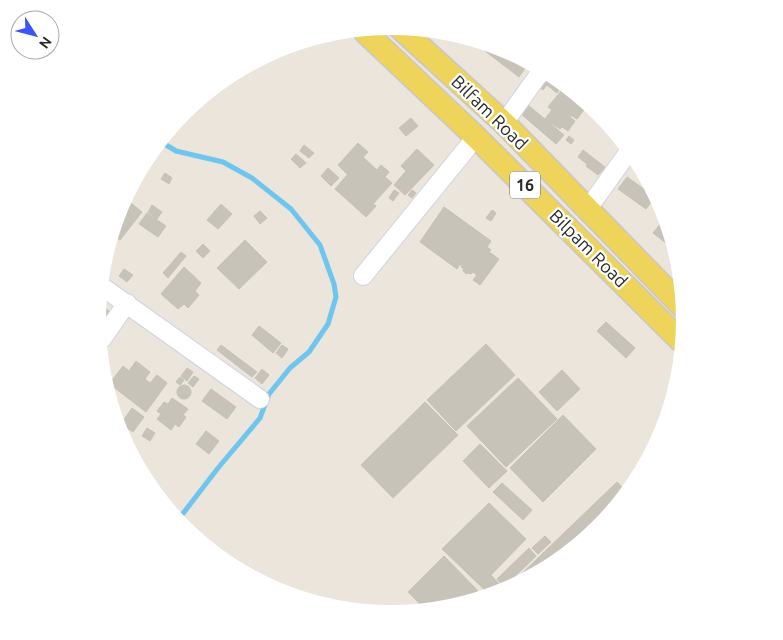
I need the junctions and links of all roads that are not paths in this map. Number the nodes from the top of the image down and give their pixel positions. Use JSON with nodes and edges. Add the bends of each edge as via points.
{"nodes":[{"id":1,"x":370,"y":36,"type":"edge"},
{"id":2,"x":408,"y":36,"type":"edge"},
{"id":3,"x":413,"y":36,"type":"edge"},
{"id":4,"x":392,"y":57,"type":"junction"},
{"id":5,"x":538,"y":76,"type":"edge"},
{"id":6,"x":504,"y":123,"type":"junction"},
{"id":7,"x":476,"y":137,"type":"junction"},
{"id":8,"x":625,"y":157,"type":"edge"},
{"id":9,"x":587,"y":210,"type":"junction"},
{"id":10,"x":363,"y":276,"type":"dead end"},
{"id":11,"x":108,"y":291,"type":"edge"},
{"id":12,"x":676,"y":300,"type":"edge"},
{"id":13,"x":127,"y":303,"type":"junction"},
{"id":14,"x":107,"y":332,"type":"edge"},
{"id":15,"x":676,"y":336,"type":"edge"},
{"id":16,"x":260,"y":400,"type":"dead end"}],
"edges":[{"from":1,"to":4,"type":"main road","name":"Bilpam Road","number":"16"},
{"from":2,"to":4,"type":"street"},
{"from":3,"to":6,"type":"main road","name":"Bilfam Road","number":"16"},
{"from":4,"to":7,"type":"main road","name":"Bilpam Road","number":"16"},
{"from":5,"to":6,"type":"street"},
{"from":6,"to":9,"type":"main road","name":"Bilfam Road","number":"16"},
{"from":7,"to":10,"type":"street"},
{"from":7,"to":15,"type":"main road","name":"Bilpam Road","number":"16"},
{"from":8,"to":9,"type":"street"},
{"from":9,"to":12,"type":"main road","name":"Bilfam Road","number":"16"},
{"from":11,"to":13,"type":"street"},
{"from":13,"to":14,"type":"street"},
{"from":13,"to":16,"type":"street"}]}
